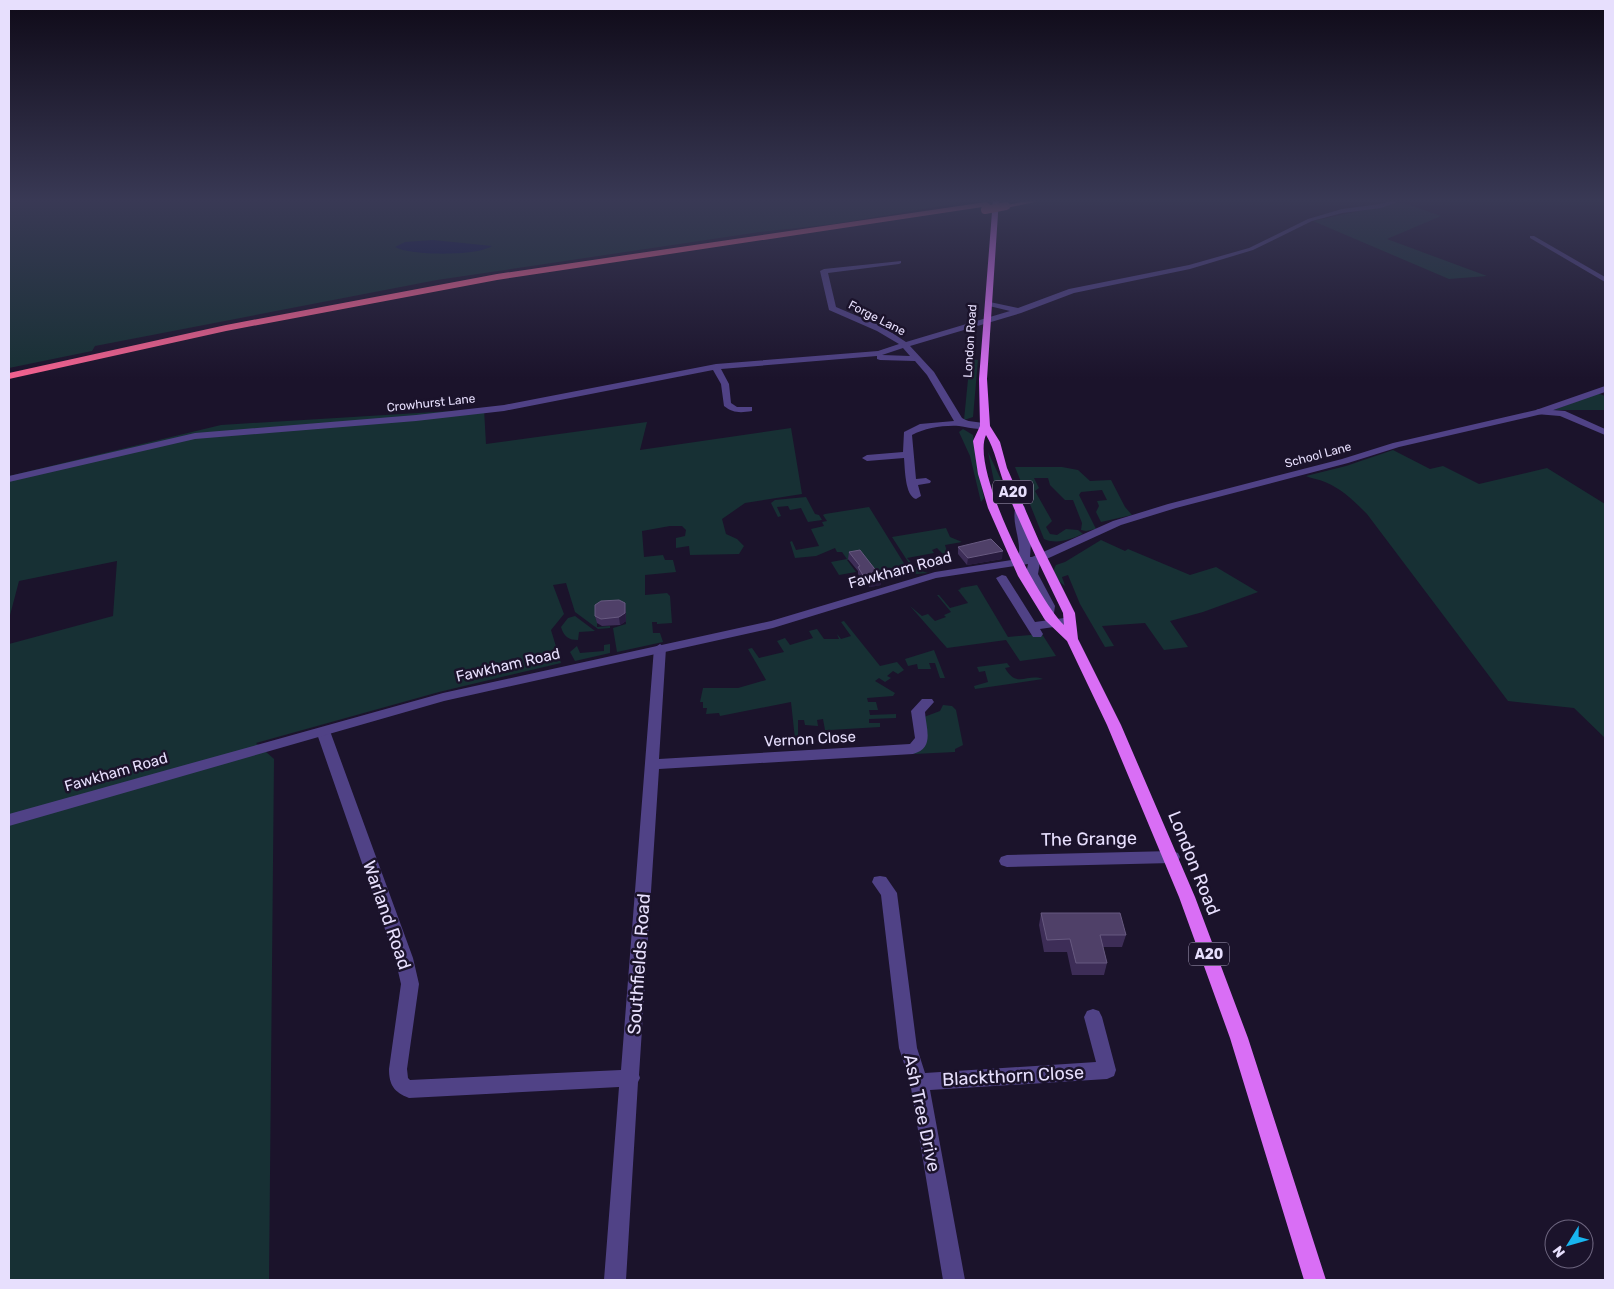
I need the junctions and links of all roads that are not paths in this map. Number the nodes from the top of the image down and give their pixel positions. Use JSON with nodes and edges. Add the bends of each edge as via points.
{"nodes":[{"id":1,"x":620,"y":259,"type":"edge"},
{"id":2,"x":654,"y":259,"type":"edge"},
{"id":3,"x":991,"y":259,"type":"edge"},
{"id":4,"x":1217,"y":259,"type":"edge"},
{"id":5,"x":1570,"y":259,"type":"edge"},
{"id":6,"x":899,"y":262,"type":"dead end"},
{"id":7,"x":1605,"y":280,"type":"edge"},
{"id":8,"x":988,"y":303,"type":"junction"},
{"id":9,"x":1018,"y":311,"type":"junction"},
{"id":10,"x":987,"y":319,"type":"junction"},
{"id":11,"x":905,"y":345,"type":"junction"},
{"id":12,"x":857,"y":356,"type":"junction"},
{"id":13,"x":917,"y":359,"type":"junction"},
{"id":14,"x":716,"y":367,"type":"junction"},
{"id":15,"x":9,"y":376,"type":"edge"},
{"id":16,"x":9,"y":384,"type":"edge"},
{"id":17,"x":1605,"y":389,"type":"edge"},
{"id":18,"x":749,"y":409,"type":"dead end"},
{"id":19,"x":1539,"y":412,"type":"junction"},
{"id":20,"x":962,"y":424,"type":"junction"},
{"id":21,"x":985,"y":426,"type":"junction"},
{"id":22,"x":1605,"y":432,"type":"edge"},
{"id":23,"x":908,"y":455,"type":"junction"},
{"id":24,"x":867,"y":458,"type":"dead end"},
{"id":25,"x":9,"y":479,"type":"edge"},
{"id":26,"x":926,"y":481,"type":"dead end"},
{"id":27,"x":911,"y":482,"type":"junction"},
{"id":28,"x":916,"y":496,"type":"dead end"},
{"id":29,"x":1020,"y":508,"type":"junction"},
{"id":30,"x":1029,"y":561,"type":"junction"},
{"id":31,"x":1002,"y":578,"type":"dead end"},
{"id":32,"x":1052,"y":620,"type":"junction"},
{"id":33,"x":1069,"y":622,"type":"junction"},
{"id":34,"x":1072,"y":639,"type":"junction"},
{"id":35,"x":660,"y":648,"type":"junction"},
{"id":36,"x":926,"y":702,"type":"dead end"},
{"id":37,"x":322,"y":730,"type":"junction"},
{"id":38,"x":653,"y":764,"type":"junction"},
{"id":39,"x":9,"y":820,"type":"edge"},
{"id":40,"x":1172,"y":857,"type":"junction"},
{"id":41,"x":1007,"y":860,"type":"dead end"},
{"id":42,"x":880,"y":882,"type":"dead end"},
{"id":43,"x":1093,"y":1017,"type":"dead end"},
{"id":44,"x":631,"y":1078,"type":"junction"},
{"id":45,"x":919,"y":1082,"type":"junction"},
{"id":46,"x":615,"y":1280,"type":"edge"},
{"id":47,"x":954,"y":1280,"type":"edge"},
{"id":48,"x":1315,"y":1280,"type":"edge"}],
"edges":[{"from":1,"to":15,"type":"highway","via":[[488,278],[226,328]]},
{"from":2,"to":16,"type":"highway","via":[[502,283],[228,334]]},
{"from":3,"to":8,"type":"main road","name":"London Road","number":"A20"},
{"from":4,"to":9,"type":"street","name":"Crowhurst Lane","via":[[1072,291]]},
{"from":5,"to":7,"type":"street"},
{"from":6,"to":11,"type":"street","name":"Forge Lane","via":[[824,271],[832,308],[880,329]]},
{"from":8,"to":9,"type":"street"},
{"from":8,"to":10,"type":"main road","name":"London Road","number":"A20"},
{"from":9,"to":10,"type":"street","name":"Crowhurst Lane"},
{"from":10,"to":11,"type":"street","name":"Crowhurst Lane"},
{"from":10,"to":21,"type":"main road","name":"London Road","number":"A20","via":[[983,395]]},
{"from":11,"to":12,"type":"street","name":"Crowhurst Lane"},
{"from":11,"to":13,"type":"street","name":"Forge Lane"},
{"from":12,"to":13,"type":"street","name":"Crowhurst Lane"},
{"from":12,"to":14,"type":"street","name":"Crowhurst Lane","via":[[786,359]]},
{"from":13,"to":20,"type":"street","name":"Forge Lane","via":[[931,374]]},
{"from":14,"to":18,"type":"street","via":[[724,384],[727,404],[735,410]]},
{"from":14,"to":25,"type":"street","name":"Crowhurst Lane","via":[[504,408],[195,436]]},
{"from":17,"to":19,"type":"street","name":"School Lane"},
{"from":19,"to":22,"type":"street","via":[[1562,413]]},
{"from":19,"to":30,"type":"street","name":"School Lane","via":[[1396,445],[1163,509],[1088,535]]},
{"from":20,"to":21,"type":"street"},
{"from":20,"to":23,"type":"street","via":[[911,430],[906,437]]},
{"from":21,"to":29,"type":"main road","name":"London Road","number":"A20"},
{"from":21,"to":30,"type":"main road","name":"London Road","number":"A20","via":[[978,441],[984,480],[993,508]]},
{"from":23,"to":24,"type":"street"},
{"from":23,"to":27,"type":"street"},
{"from":26,"to":27,"type":"street"},
{"from":27,"to":28,"type":"street"},
{"from":29,"to":30,"type":"main road","name":"London Road","number":"A20"},
{"from":29,"to":30,"type":"street","via":[[1020,524]]},
{"from":30,"to":32,"type":"street"},
{"from":30,"to":33,"type":"main road","name":"London Road","number":"A20","via":[[1069,613]]},
{"from":30,"to":35,"type":"street","name":"Fawkham Road","via":[[935,575],[781,622]]},
{"from":31,"to":32,"type":"street","via":[[1034,630]]},
{"from":32,"to":33,"type":"street"},
{"from":32,"to":34,"type":"main road","name":"London Road","number":"A20"},
{"from":33,"to":34,"type":"main road","name":"London Road","number":"A20"},
{"from":34,"to":40,"type":"main road","name":"London Road","number":"A20"},
{"from":35,"to":37,"type":"street","name":"Fawkham Road","via":[[443,697]]},
{"from":35,"to":38,"type":"street","name":"Southfields Road"},
{"from":36,"to":38,"type":"street","name":"Vernon Close","via":[[918,711],[922,740],[919,747],[913,749]]},
{"from":37,"to":39,"type":"street","name":"Fawkham Road"},
{"from":37,"to":44,"type":"street","name":"Warland Road","via":[[404,958],[410,984],[398,1069],[399,1083],[403,1087],[419,1088]]},
{"from":38,"to":44,"type":"street","name":"Southfields Road"},
{"from":40,"to":41,"type":"street","name":"The Grange"},
{"from":40,"to":48,"type":"main road","name":"London Road","number":"A20","via":[[1239,1038]]},
{"from":42,"to":45,"type":"street","name":"Ash Tree Drive","via":[[889,893],[908,1048]]},
{"from":43,"to":45,"type":"street","name":"Blackthorn Close","via":[[1107,1070]]},
{"from":44,"to":46,"type":"street","name":"Southfields Road"},
{"from":45,"to":47,"type":"street","name":"Ash Tree Drive"}]}
